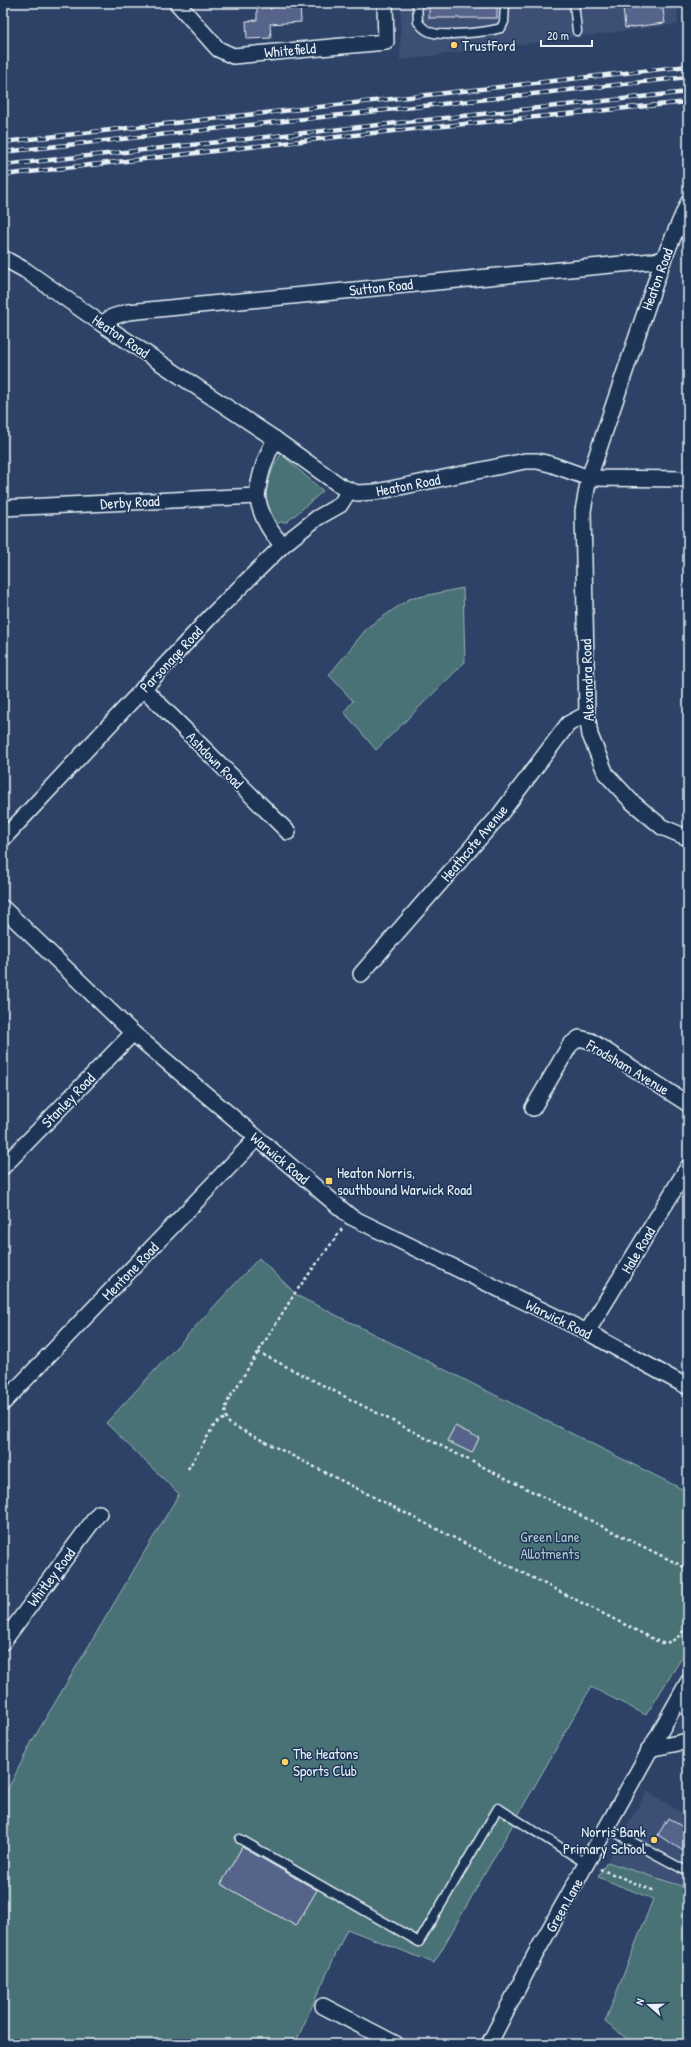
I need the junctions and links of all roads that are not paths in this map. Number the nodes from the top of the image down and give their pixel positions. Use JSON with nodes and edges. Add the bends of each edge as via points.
{"nodes":[{"id":1,"x":177,"y":3,"type":"edge"},
{"id":2,"x":385,"y":3,"type":"edge"},
{"id":3,"x":417,"y":3,"type":"edge"},
{"id":4,"x":505,"y":3,"type":"edge"},
{"id":5,"x":574,"y":3,"type":"edge"},
{"id":6,"x":577,"y":31,"type":"dead end"},
{"id":7,"x":688,"y":203,"type":"edge"},
{"id":8,"x":3,"y":258,"type":"edge"},
{"id":9,"x":663,"y":260,"type":"junction"},
{"id":10,"x":102,"y":324,"type":"junction"},
{"id":11,"x":275,"y":439,"type":"junction"},
{"id":12,"x":589,"y":478,"type":"junction"},
{"id":13,"x":688,"y":480,"type":"edge"},
{"id":14,"x":349,"y":491,"type":"junction"},
{"id":15,"x":257,"y":496,"type":"junction"},
{"id":16,"x":3,"y":508,"type":"edge"},
{"id":17,"x":283,"y":546,"type":"junction"},
{"id":18,"x":143,"y":688,"type":"junction"},
{"id":19,"x":586,"y":714,"type":"junction"},
{"id":20,"x":288,"y":832,"type":"dead end"},
{"id":21,"x":688,"y":838,"type":"edge"},
{"id":22,"x":3,"y":839,"type":"edge"},
{"id":23,"x":3,"y":908,"type":"edge"},
{"id":24,"x":361,"y":974,"type":"dead end"},
{"id":25,"x":133,"y":1033,"type":"junction"},
{"id":26,"x":688,"y":1104,"type":"edge"},
{"id":27,"x":533,"y":1108,"type":"dead end"},
{"id":28,"x":257,"y":1138,"type":"junction"},
{"id":29,"x":3,"y":1167,"type":"edge"},
{"id":30,"x":688,"y":1167,"type":"edge"},
{"id":31,"x":587,"y":1332,"type":"junction"},
{"id":32,"x":688,"y":1387,"type":"edge"},
{"id":33,"x":3,"y":1403,"type":"edge"},
{"id":34,"x":99,"y":1513,"type":"dead end"},
{"id":35,"x":3,"y":1642,"type":"edge"},
{"id":36,"x":688,"y":1682,"type":"edge"},
{"id":37,"x":684,"y":1703,"type":"edge"},
{"id":38,"x":688,"y":1741,"type":"edge"},
{"id":39,"x":649,"y":1749,"type":"junction"},
{"id":40,"x":607,"y":1828,"type":"junction"},
{"id":41,"x":240,"y":1839,"type":"dead end"},
{"id":42,"x":587,"y":1864,"type":"junction"},
{"id":43,"x":688,"y":1872,"type":"edge"},
{"id":44,"x":323,"y":2006,"type":"dead end"},
{"id":45,"x":492,"y":2043,"type":"edge"},
{"id":46,"x":396,"y":2044,"type":"edge"}],
"edges":[{"from":1,"to":2,"type":"street","name":"Whitefield","via":[[218,49],[233,56],[386,42]]},
{"from":3,"to":4,"type":"lane","via":[[418,22],[429,32],[439,34],[491,31],[501,28],[504,22]]},
{"from":5,"to":6,"type":"lane"},
{"from":7,"to":9,"type":"street","name":"Heaton Road"},
{"from":8,"to":10,"type":"street","name":"Heaton Road","via":[[25,270]]},
{"from":9,"to":10,"type":"street","name":"Sutton Road","via":[[128,312],[112,317]]},
{"from":9,"to":12,"type":"street","name":"Heaton Road"},
{"from":10,"to":11,"type":"street","name":"Heaton Road"},
{"from":11,"to":14,"type":"street","name":"Heaton Road"},
{"from":11,"to":15,"type":"street","via":[[258,480]]},
{"from":12,"to":13,"type":"street"},
{"from":12,"to":14,"type":"street","name":"Heaton Road","via":[[537,461],[376,492],[363,494]]},
{"from":12,"to":19,"type":"street","name":"Alexandra Road","via":[[583,511]]},
{"from":14,"to":17,"type":"street","name":"Parsonage Road","via":[[340,505],[317,518]]},
{"from":15,"to":16,"type":"street","name":"Derby Road"},
{"from":15,"to":17,"type":"street","via":[[263,518]]},
{"from":17,"to":18,"type":"street","name":"Parsonage Road"},
{"from":18,"to":20,"type":"street","name":"Ashdown Road"},
{"from":18,"to":22,"type":"street","name":"Parsonage Road"},
{"from":19,"to":21,"type":"street","name":"Alexandra Road","via":[[590,735],[606,774],[632,802],[662,827]]},
{"from":19,"to":24,"type":"street","name":"Heathcote Avenue","via":[[568,724],[498,817]]},
{"from":23,"to":25,"type":"street","name":"Warwick Road"},
{"from":25,"to":28,"type":"street","name":"Warwick Road"},
{"from":25,"to":29,"type":"street","name":"Stanley Road"},
{"from":26,"to":27,"type":"street","name":"Frodsham Avenue","via":[[591,1040],[579,1038],[570,1045]]},
{"from":28,"to":31,"type":"street","name":"Warwick Road","via":[[351,1217]]},
{"from":28,"to":33,"type":"street","name":"Mentone Road"},
{"from":30,"to":31,"type":"street","name":"Hale Road"},
{"from":31,"to":32,"type":"street","name":"Warwick Road"},
{"from":34,"to":35,"type":"street","name":"Whitley Road"},
{"from":36,"to":37,"type":"street","name":"Green Lane"},
{"from":37,"to":39,"type":"street","name":"Green Lane"},
{"from":38,"to":39,"type":"street"},
{"from":39,"to":40,"type":"street","name":"Green Lane"},
{"from":40,"to":42,"type":"street","name":"Green Lane"},
{"from":40,"to":43,"type":"lane"},
{"from":41,"to":42,"type":"lane","via":[[419,1942],[498,1808]]},
{"from":42,"to":45,"type":"street","name":"Green Lane","via":[[535,1955]]},
{"from":44,"to":46,"type":"street"}]}
